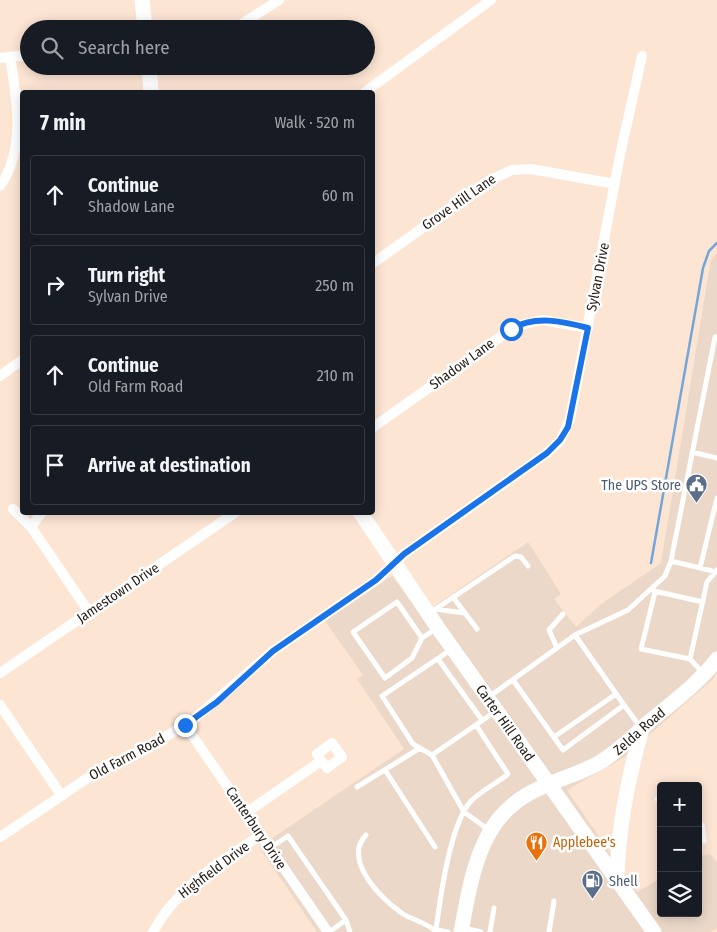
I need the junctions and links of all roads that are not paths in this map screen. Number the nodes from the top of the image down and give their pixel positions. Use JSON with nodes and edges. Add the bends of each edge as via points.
{"nodes":[{"id":1,"x":142,"y":0,"type":"edge"},
{"id":2,"x":279,"y":0,"type":"edge"},
{"id":3,"x":491,"y":0,"type":"edge"},
{"id":4,"x":144,"y":20,"type":"edge"},
{"id":5,"x":248,"y":20,"type":"edge"},
{"id":6,"x":20,"y":56,"type":"edge"},
{"id":7,"x":642,"y":56,"type":"dead end"},
{"id":8,"x":5,"y":58,"type":"edge"},
{"id":9,"x":150,"y":75,"type":"edge"},
{"id":10,"x":151,"y":90,"type":"edge"},
{"id":11,"x":368,"y":90,"type":"edge"},
{"id":12,"x":615,"y":184,"type":"junction"},
{"id":13,"x":0,"y":186,"type":"edge"},
{"id":14,"x":375,"y":262,"type":"edge"},
{"id":15,"x":588,"y":328,"type":"junction"},
{"id":16,"x":717,"y":337,"type":"edge"},
{"id":17,"x":20,"y":361,"type":"edge"},
{"id":18,"x":0,"y":376,"type":"edge"},
{"id":19,"x":375,"y":426,"type":"edge"},
{"id":20,"x":692,"y":452,"type":"junction"},
{"id":21,"x":717,"y":458,"type":"edge"},
{"id":22,"x":717,"y":498,"type":"edge"},
{"id":23,"x":13,"y":509,"type":"dead end"},
{"id":24,"x":40,"y":515,"type":"edge"},
{"id":25,"x":232,"y":515,"type":"edge"},
{"id":26,"x":362,"y":515,"type":"edge"},
{"id":27,"x":31,"y":527,"type":"junction"},
{"id":28,"x":671,"y":561,"type":"junction"},
{"id":29,"x":394,"y":565,"type":"junction"},
{"id":30,"x":528,"y":566,"type":"dead end"},
{"id":31,"x":700,"y":568,"type":"junction"},
{"id":32,"x":717,"y":572,"type":"edge"},
{"id":33,"x":653,"y":590,"type":"junction"},
{"id":34,"x":453,"y":597,"type":"junction"},
{"id":35,"x":703,"y":602,"type":"junction"},
{"id":36,"x":88,"y":612,"type":"junction"},
{"id":37,"x":431,"y":612,"type":"junction"},
{"id":38,"x":464,"y":613,"type":"junction"},
{"id":39,"x":563,"y":614,"type":"dead end"},
{"id":40,"x":438,"y":628,"type":"junction"},
{"id":41,"x":477,"y":629,"type":"dead end"},
{"id":42,"x":575,"y":635,"type":"junction"},
{"id":43,"x":422,"y":638,"type":"junction"},
{"id":44,"x":557,"y":648,"type":"junction"},
{"id":45,"x":453,"y":649,"type":"junction"},
{"id":46,"x":438,"y":659,"type":"junction"},
{"id":47,"x":690,"y":659,"type":"junction"},
{"id":48,"x":717,"y":659,"type":"edge"},
{"id":49,"x":0,"y":673,"type":"edge"},
{"id":50,"x":704,"y":674,"type":"junction"},
{"id":51,"x":513,"y":680,"type":"junction"},
{"id":52,"x":616,"y":694,"type":"junction"},
{"id":53,"x":487,"y":698,"type":"junction"},
{"id":54,"x":0,"y":705,"type":"edge"},
{"id":55,"x":624,"y":706,"type":"junction"},
{"id":56,"x":496,"y":711,"type":"junction"},
{"id":57,"x":482,"y":720,"type":"junction"},
{"id":58,"x":185,"y":725,"type":"junction"},
{"id":59,"x":476,"y":725,"type":"junction"},
{"id":60,"x":642,"y":728,"type":"junction"},
{"id":61,"x":554,"y":737,"type":"junction"},
{"id":62,"x":420,"y":748,"type":"junction"},
{"id":63,"x":432,"y":755,"type":"junction"},
{"id":64,"x":321,"y":760,"type":"dead end"},
{"id":65,"x":385,"y":770,"type":"junction"},
{"id":66,"x":548,"y":784,"type":"junction"},
{"id":67,"x":357,"y":787,"type":"dead end"},
{"id":68,"x":62,"y":795,"type":"junction"},
{"id":69,"x":464,"y":812,"type":"junction"},
{"id":70,"x":246,"y":813,"type":"junction"},
{"id":71,"x":702,"y":825,"type":"edge"},
{"id":72,"x":490,"y":831,"type":"junction"},
{"id":73,"x":584,"y":831,"type":"junction"},
{"id":74,"x":261,"y":835,"type":"junction"},
{"id":75,"x":366,"y":835,"type":"dead end"},
{"id":76,"x":0,"y":837,"type":"edge"},
{"id":77,"x":704,"y":841,"type":"dead end"},
{"id":78,"x":561,"y":846,"type":"dead end"},
{"id":79,"x":435,"y":847,"type":"dead end"},
{"id":80,"x":270,"y":848,"type":"junction"},
{"id":81,"x":617,"y":878,"type":"junction"},
{"id":82,"x":554,"y":901,"type":"dead end"},
{"id":83,"x":494,"y":908,"type":"dead end"},
{"id":84,"x":346,"y":920,"type":"junction"},
{"id":85,"x":436,"y":931,"type":"edge"},
{"id":86,"x":457,"y":931,"type":"edge"},
{"id":87,"x":153,"y":932,"type":"edge"},
{"id":88,"x":328,"y":932,"type":"edge"},
{"id":89,"x":350,"y":932,"type":"edge"},
{"id":90,"x":481,"y":932,"type":"edge"},
{"id":91,"x":490,"y":932,"type":"edge"},
{"id":92,"x":549,"y":932,"type":"edge"},
{"id":93,"x":654,"y":932,"type":"edge"}],
"edges":[{"from":1,"to":4,"type":"main road"},
{"from":2,"to":5,"type":"street"},
{"from":3,"to":11,"type":"street"},
{"from":6,"to":8,"type":"street"},
{"from":7,"to":12,"type":"street","name":"Sylvan Drive"},
{"from":8,"to":13,"type":"street","via":[[18,142],[12,166]]},
{"from":9,"to":10,"type":"main road"},
{"from":12,"to":14,"type":"street","name":"Grove Hill Lane","via":[[531,169],[507,171],[488,181]]},
{"from":12,"to":15,"type":"street","name":"Sylvan Drive"},
{"from":15,"to":19,"type":"street","name":"Shadow Lane","via":[[542,320],[516,326]]},
{"from":15,"to":29,"type":"street","name":"Sylvan Drive","via":[[570,419],[560,440],[547,453],[404,554]]},
{"from":16,"to":20,"type":"lane"},
{"from":17,"to":18,"type":"street"},
{"from":20,"to":21,"type":"lane"},
{"from":20,"to":28,"type":"lane"},
{"from":22,"to":31,"type":"lane"},
{"from":23,"to":27,"type":"street"},
{"from":24,"to":27,"type":"street"},
{"from":25,"to":36,"type":"street","name":"Jamestown Drive"},
{"from":26,"to":29,"type":"main road","name":"Carter Hill Road"},
{"from":27,"to":36,"type":"street"},
{"from":28,"to":31,"type":"lane"},
{"from":28,"to":33,"type":"lane"},
{"from":29,"to":37,"type":"main road","name":"Carter Hill Road"},
{"from":29,"to":58,"type":"street","name":"Old Farm Road","via":[[273,651],[217,702]]},
{"from":30,"to":34,"type":"lane","via":[[521,557],[514,556]]},
{"from":31,"to":32,"type":"lane"},
{"from":32,"to":35,"type":"lane","via":[[707,582]]},
{"from":33,"to":35,"type":"lane"},
{"from":33,"to":42,"type":"lane","via":[[628,610]]},
{"from":33,"to":47,"type":"lane","via":[[641,648]]},
{"from":34,"to":37,"type":"lane"},
{"from":34,"to":38,"type":"lane"},
{"from":35,"to":47,"type":"lane"},
{"from":36,"to":49,"type":"street","name":"Jamestown Drive"},
{"from":37,"to":38,"type":"lane"},
{"from":37,"to":40,"type":"main road","name":"Carter Hill Road"},
{"from":38,"to":41,"type":"lane"},
{"from":39,"to":44,"type":"lane","via":[[550,630]]},
{"from":40,"to":43,"type":"lane"},
{"from":40,"to":45,"type":"main road","name":"Carter Hill Road"},
{"from":42,"to":44,"type":"lane"},
{"from":42,"to":52,"type":"lane"},
{"from":43,"to":43,"type":"lane","via":[[412,658],[385,678],[353,632],[397,602]]},
{"from":44,"to":51,"type":"lane"},
{"from":45,"to":46,"type":"lane"},
{"from":45,"to":53,"type":"main road","name":"Carter Hill Road"},
{"from":46,"to":57,"type":"lane"},
{"from":46,"to":62,"type":"lane","via":[[382,696],[413,744]]},
{"from":47,"to":50,"type":"lane"},
{"from":48,"to":50,"type":"main road","name":"Zelda Road"},
{"from":50,"to":60,"type":"main road","name":"Zelda Road"},
{"from":51,"to":53,"type":"lane"},
{"from":51,"to":61,"type":"lane"},
{"from":52,"to":55,"type":"lane"},
{"from":52,"to":61,"type":"lane"},
{"from":53,"to":56,"type":"main road","name":"Carter Hill Road"},
{"from":54,"to":68,"type":"street"},
{"from":55,"to":60,"type":"lane"},
{"from":55,"to":61,"type":"lane","via":[[563,750]]},
{"from":56,"to":57,"type":"lane"},
{"from":56,"to":66,"type":"main road","name":"Carter Hill Road"},
{"from":57,"to":59,"type":"lane"},
{"from":58,"to":68,"type":"street","name":"Old Farm Road","via":[[146,749],[95,773]]},
{"from":58,"to":70,"type":"street","name":"Canterbury Drive"},
{"from":59,"to":63,"type":"lane"},
{"from":59,"to":69,"type":"lane","via":[[508,774],[471,801]]},
{"from":60,"to":66,"type":"main road","name":"Zelda Road","via":[[599,763]]},
{"from":60,"to":81,"type":"main road","via":[[629,773],[618,841]]},
{"from":62,"to":63,"type":"lane"},
{"from":62,"to":65,"type":"lane"},
{"from":63,"to":69,"type":"lane"},
{"from":64,"to":70,"type":"street"},
{"from":65,"to":67,"type":"lane"},
{"from":65,"to":79,"type":"lane"},
{"from":66,"to":72,"type":"main road","via":[[516,801]]},
{"from":66,"to":73,"type":"main road","name":"Carter Hill Road"},
{"from":68,"to":76,"type":"street","name":"Old Farm Road"},
{"from":69,"to":72,"type":"lane"},
{"from":69,"to":85,"type":"lane","via":[[455,834]]},
{"from":70,"to":74,"type":"street","name":"Canterbury Drive"},
{"from":71,"to":77,"type":"lane"},
{"from":72,"to":86,"type":"main road"},
{"from":73,"to":78,"type":"lane"},
{"from":73,"to":81,"type":"main road","name":"Carter Hill Road"},
{"from":74,"to":80,"type":"street","name":"Canterbury Drive"},
{"from":74,"to":87,"type":"street","name":"Highfield Drive","via":[[188,886],[168,908]]},
{"from":75,"to":85,"type":"lane","via":[[361,840],[358,855],[378,891],[402,914]]},
{"from":80,"to":84,"type":"lane","via":[[288,836]]},
{"from":80,"to":88,"type":"street","name":"Canterbury Drive"},
{"from":81,"to":93,"type":"main road","name":"Carter Hill Road"},
{"from":82,"to":92,"type":"lane"},
{"from":83,"to":91,"type":"lane"},
{"from":84,"to":88,"type":"lane"},
{"from":84,"to":89,"type":"lane"},
{"from":85,"to":86,"type":"lane"},
{"from":86,"to":90,"type":"lane"}]}
